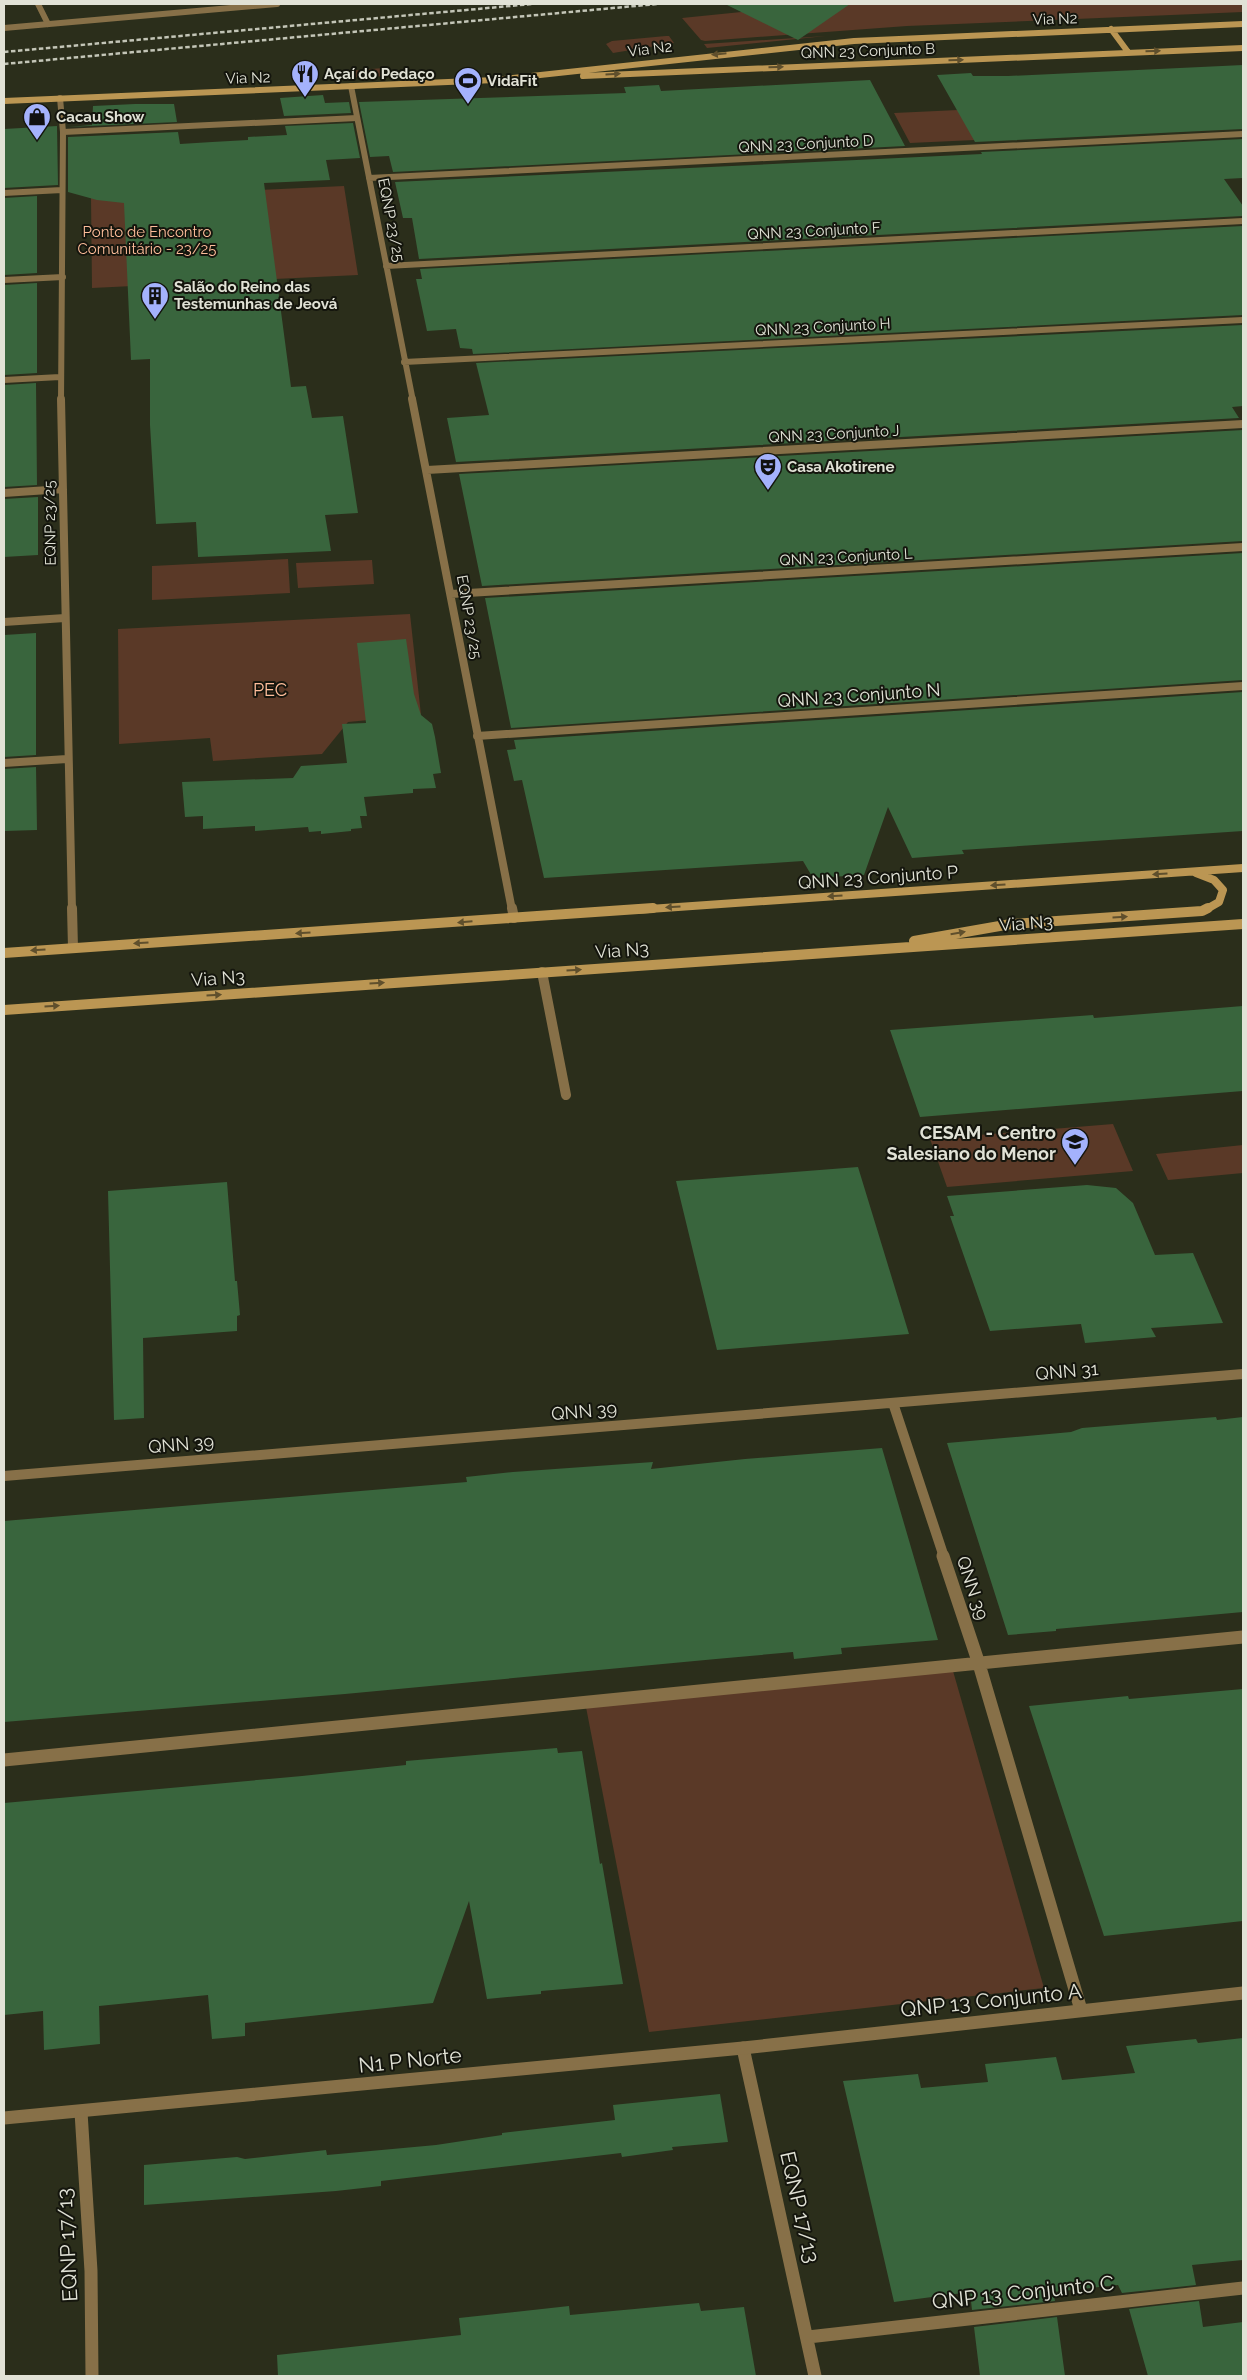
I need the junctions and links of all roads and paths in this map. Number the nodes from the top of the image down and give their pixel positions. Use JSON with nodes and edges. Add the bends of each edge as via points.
{"nodes":[{"id":1,"x":38,"y":4,"type":"edge"},
{"id":2,"x":277,"y":4,"type":"edge"},
{"id":3,"x":48,"y":24,"type":"junction"},
{"id":4,"x":1243,"y":24,"type":"edge"},
{"id":5,"x":4,"y":28,"type":"edge"},
{"id":6,"x":1111,"y":29,"type":"junction"},
{"id":7,"x":1243,"y":48,"type":"edge"},
{"id":8,"x":1128,"y":52,"type":"junction"},
{"id":9,"x":495,"y":80,"type":"junction"},
{"id":10,"x":351,"y":86,"type":"junction"},
{"id":11,"x":60,"y":98,"type":"junction"},
{"id":12,"x":4,"y":101,"type":"edge"},
{"id":13,"x":357,"y":118,"type":"junction"},
{"id":14,"x":63,"y":132,"type":"junction"},
{"id":15,"x":1243,"y":134,"type":"edge"},
{"id":16,"x":369,"y":178,"type":"junction"},
{"id":17,"x":62,"y":190,"type":"junction"},
{"id":18,"x":4,"y":192,"type":"edge"},
{"id":19,"x":1243,"y":221,"type":"edge"},
{"id":20,"x":386,"y":266,"type":"junction"},
{"id":21,"x":63,"y":277,"type":"junction"},
{"id":22,"x":4,"y":280,"type":"edge"},
{"id":23,"x":1243,"y":320,"type":"edge"},
{"id":24,"x":404,"y":362,"type":"junction"},
{"id":25,"x":60,"y":377,"type":"junction"},
{"id":26,"x":4,"y":380,"type":"edge"},
{"id":27,"x":1243,"y":424,"type":"edge"},
{"id":28,"x":427,"y":470,"type":"junction"},
{"id":29,"x":63,"y":489,"type":"junction"},
{"id":30,"x":4,"y":493,"type":"edge"},
{"id":31,"x":1243,"y":547,"type":"edge"},
{"id":32,"x":451,"y":594,"type":"junction"},
{"id":33,"x":65,"y":618,"type":"junction"},
{"id":34,"x":4,"y":622,"type":"edge"},
{"id":35,"x":1243,"y":686,"type":"edge"},
{"id":36,"x":477,"y":736,"type":"junction"},
{"id":37,"x":67,"y":759,"type":"junction"},
{"id":38,"x":4,"y":763,"type":"edge"},
{"id":39,"x":1243,"y":868,"type":"edge"},
{"id":40,"x":1188,"y":872,"type":"junction"},
{"id":41,"x":514,"y":918,"type":"junction"},
{"id":42,"x":1243,"y":924,"type":"edge"},
{"id":43,"x":73,"y":948,"type":"junction"},
{"id":44,"x":858,"y":950,"type":"junction"},
{"id":45,"x":4,"y":953,"type":"edge"},
{"id":46,"x":542,"y":972,"type":"junction"},
{"id":47,"x":4,"y":1010,"type":"edge"},
{"id":48,"x":566,"y":1096,"type":"dead end"},
{"id":49,"x":1243,"y":1374,"type":"edge"},
{"id":50,"x":893,"y":1403,"type":"junction"},
{"id":51,"x":4,"y":1476,"type":"edge"},
{"id":52,"x":1243,"y":1637,"type":"edge"},
{"id":53,"x":979,"y":1664,"type":"junction"},
{"id":54,"x":4,"y":1760,"type":"edge"},
{"id":55,"x":1243,"y":1993,"type":"edge"},
{"id":56,"x":1081,"y":2010,"type":"junction"},
{"id":57,"x":743,"y":2048,"type":"junction"},
{"id":58,"x":81,"y":2112,"type":"junction"},
{"id":59,"x":4,"y":2118,"type":"edge"},
{"id":60,"x":1243,"y":2288,"type":"edge"},
{"id":61,"x":808,"y":2337,"type":"junction"},
{"id":62,"x":92,"y":2376,"type":"edge"},
{"id":63,"x":815,"y":2376,"type":"edge"}],
"edges":[{"from":1,"to":3,"type":"street"},
{"from":2,"to":3,"type":"street"},
{"from":3,"to":5,"type":"street"},
{"from":4,"to":6,"type":"main road","name":"Via N2"},
{"from":6,"to":8,"type":"main road"},
{"from":6,"to":9,"type":"main road","name":"Via N2","one_way":true,"via":[[854,41]]},
{"from":8,"to":7,"type":"main road","name":"QNN 23 Conjunto B","one_way":true},
{"from":9,"to":8,"type":"main road","name":"QNN 23 Conjunto B","one_way":true},
{"from":9,"to":10,"type":"main road","name":"Via N2"},
{"from":10,"to":11,"type":"main road","name":"Via N2"},
{"from":10,"to":13,"type":"street","name":"EQNP 23/25"},
{"from":11,"to":12,"type":"main road","name":"Via N2"},
{"from":11,"to":14,"type":"street","name":"EQNP 23/25"},
{"from":13,"to":14,"type":"street"},
{"from":13,"to":16,"type":"street","name":"EQNP 23/25"},
{"from":14,"to":17,"type":"street","name":"EQNP 23/25"},
{"from":15,"to":16,"type":"street","name":"QNN 23 Conjunto D"},
{"from":16,"to":20,"type":"street","name":"EQNP 23/25"},
{"from":17,"to":18,"type":"street"},
{"from":17,"to":21,"type":"street","name":"EQNP 23/25"},
{"from":19,"to":20,"type":"street","name":"QNN 23 Conjunto F"},
{"from":20,"to":24,"type":"street","name":"EQNP 23/25"},
{"from":21,"to":22,"type":"street"},
{"from":21,"to":25,"type":"street","name":"EQNP 23/25"},
{"from":23,"to":24,"type":"street","name":"QNN 23 Conjunto H"},
{"from":24,"to":28,"type":"street","name":"EQNP 23/25"},
{"from":25,"to":26,"type":"street"},
{"from":25,"to":29,"type":"street","name":"EQNP 23/25"},
{"from":27,"to":28,"type":"street","name":"QNN 23 Conjunto J"},
{"from":28,"to":32,"type":"street","name":"EQNP 23/25"},
{"from":29,"to":30,"type":"street"},
{"from":29,"to":33,"type":"street","name":"EQNP 23/25"},
{"from":31,"to":32,"type":"street","name":"QNN 23 Conjunto L"},
{"from":32,"to":36,"type":"street","name":"EQNP 23/25"},
{"from":33,"to":34,"type":"street"},
{"from":33,"to":37,"type":"street","name":"EQNP 23/25"},
{"from":35,"to":36,"type":"street","name":"QNN 23 Conjunto N"},
{"from":36,"to":41,"type":"street","name":"EQNP 23/25"},
{"from":37,"to":38,"type":"street"},
{"from":37,"to":43,"type":"street","name":"EQNP 23/25"},
{"from":39,"to":40,"type":"main road","name":"QNN 23 Conjunto P"},
{"from":40,"to":41,"type":"main road","name":"QNN 23 Conjunto P","one_way":true},
{"from":44,"to":40,"type":"main road","one_way":true,"via":[[1011,924],[1202,911],[1220,904],[1224,898],[1220,885],[1201,874]]},
{"from":41,"to":43,"type":"main road","one_way":true},
{"from":42,"to":44,"type":"main road","name":"Via N3"},
{"from":43,"to":45,"type":"main road","one_way":true},
{"from":46,"to":44,"type":"main road","name":"Via N3","one_way":true},
{"from":47,"to":46,"type":"main road","name":"Via N3","one_way":true},
{"from":46,"to":48,"type":"street"},
{"from":49,"to":50,"type":"street","name":"QNN 31"},
{"from":50,"to":51,"type":"street","name":"QNN 39"},
{"from":50,"to":53,"type":"street","name":"QNN 39"},
{"from":52,"to":53,"type":"street"},
{"from":53,"to":54,"type":"street"},
{"from":53,"to":56,"type":"street","name":"QNN 39"},
{"from":55,"to":56,"type":"street","name":"QNP 13 Conjunto A"},
{"from":56,"to":57,"type":"street","name":"QNP 13 Conjunto A"},
{"from":57,"to":58,"type":"street","name":"N1 P Norte"},
{"from":57,"to":61,"type":"street","name":"EQNP 17/13"},
{"from":58,"to":59,"type":"street","name":"N1 P Norte"},
{"from":58,"to":62,"type":"street","name":"EQNP 17/13","via":[[91,2271]]},
{"from":60,"to":61,"type":"street","name":"QNP 13 Conjunto C"},
{"from":61,"to":63,"type":"street","name":"EQNP 17/13"}]}
